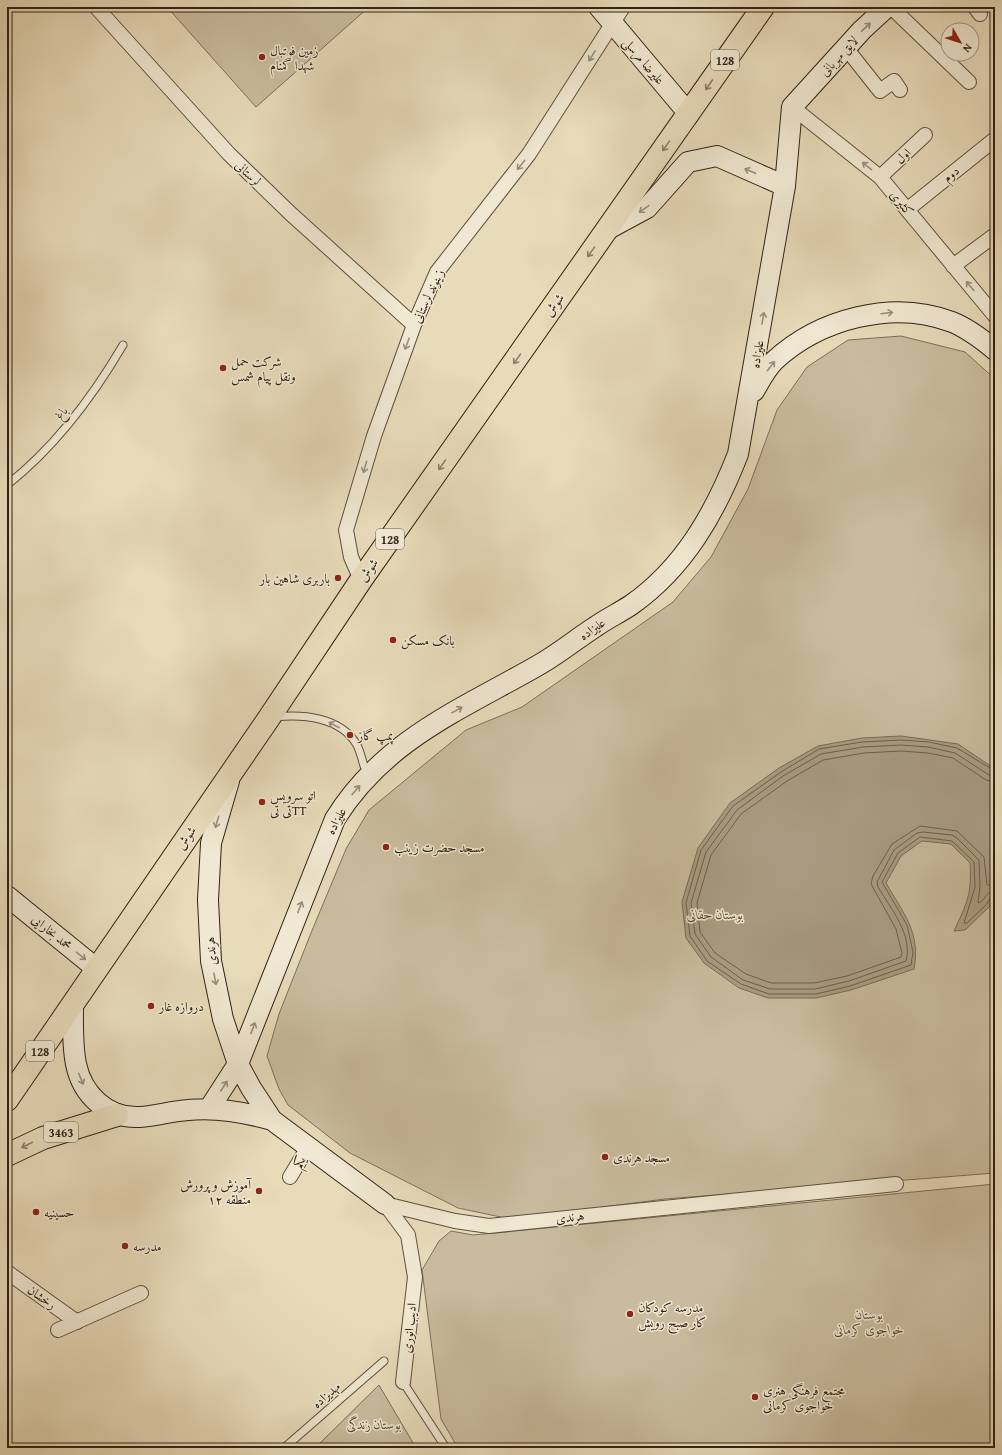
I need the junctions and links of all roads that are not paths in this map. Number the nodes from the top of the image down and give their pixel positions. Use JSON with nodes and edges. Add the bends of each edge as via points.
{"nodes":[{"id":1,"x":96,"y":7,"type":"edge"},
{"id":2,"x":599,"y":7,"type":"edge"},
{"id":3,"x":887,"y":7,"type":"edge"},
{"id":4,"x":891,"y":7,"type":"edge"},
{"id":5,"x":618,"y":15,"type":"edge"},
{"id":6,"x":754,"y":15,"type":"edge"},
{"id":7,"x":846,"y":48,"type":"junction"},
{"id":8,"x":969,"y":82,"type":"dead end"},
{"id":9,"x":900,"y":90,"type":"dead end"},
{"id":10,"x":792,"y":106,"type":"junction"},
{"id":11,"x":689,"y":114,"type":"junction"},
{"id":12,"x":925,"y":135,"type":"dead end"},
{"id":13,"x":995,"y":139,"type":"edge"},
{"id":14,"x":880,"y":177,"type":"junction"},
{"id":15,"x":786,"y":186,"type":"junction"},
{"id":16,"x":908,"y":210,"type":"junction"},
{"id":17,"x":608,"y":229,"type":"junction"},
{"id":18,"x":995,"y":235,"type":"edge"},
{"id":19,"x":953,"y":266,"type":"junction"},
{"id":20,"x":995,"y":316,"type":"edge"},
{"id":21,"x":414,"y":325,"type":"junction"},
{"id":22,"x":123,"y":345,"type":"dead end"},
{"id":23,"x":995,"y":350,"type":"edge"},
{"id":24,"x":749,"y":398,"type":"junction"},
{"id":25,"x":7,"y":485,"type":"edge"},
{"id":26,"x":361,"y":580,"type":"junction"},
{"id":27,"x":269,"y":718,"type":"junction"},
{"id":28,"x":364,"y":766,"type":"dead end"},
{"id":29,"x":231,"y":771,"type":"junction"},
{"id":30,"x":7,"y":896,"type":"edge"},
{"id":31,"x":97,"y":969,"type":"junction"},
{"id":32,"x":73,"y":1003,"type":"junction"},
{"id":33,"x":238,"y":1064,"type":"junction"},
{"id":34,"x":7,"y":1100,"type":"edge"},
{"id":35,"x":209,"y":1109,"type":"junction"},
{"id":36,"x":117,"y":1115,"type":"junction"},
{"id":37,"x":272,"y":1120,"type":"junction"},
{"id":38,"x":308,"y":1147,"type":"junction"},
{"id":39,"x":7,"y":1155,"type":"edge"},
{"id":40,"x":290,"y":1177,"type":"dead end"},
{"id":41,"x":896,"y":1184,"type":"dead end"},
{"id":42,"x":385,"y":1204,"type":"junction"},
{"id":43,"x":7,"y":1272,"type":"edge"},
{"id":44,"x":141,"y":1293,"type":"dead end"},
{"id":45,"x":77,"y":1322,"type":"junction"},
{"id":46,"x":58,"y":1330,"type":"dead end"},
{"id":47,"x":384,"y":1361,"type":"dead end"},
{"id":48,"x":403,"y":1382,"type":"joint"},
{"id":49,"x":284,"y":1448,"type":"edge"},
{"id":50,"x":446,"y":1448,"type":"edge"}],
"edges":[{"from":1,"to":21,"type":"street","name":"لرستانی","via":[[229,154]]},
{"from":2,"to":5,"type":"street","name":"علیرضا مرسلی"},
{"from":7,"to":3,"type":"street","name":"لایق مهربانی","one_way":true},
{"from":4,"to":8,"type":"street"},
{"from":5,"to":11,"type":"street","name":"علیرضا مرسلی"},
{"from":5,"to":21,"type":"street","name":"زینوند لرستانی","one_way":true,"via":[[529,154],[438,272]]},
{"from":6,"to":11,"type":"main road","name":"شوش","number":"128","one_way":true},
{"from":7,"to":9,"type":"street","via":[[880,91],[894,81]]},
{"from":7,"to":10,"type":"street","name":"لایق مهربانی"},
{"from":14,"to":10,"type":"street","name":"کثیری","one_way":true},
{"from":10,"to":15,"type":"street","name":"علیزاده"},
{"from":11,"to":17,"type":"main road","name":"شوش","number":"128","one_way":true},
{"from":12,"to":14,"type":"street","name":"اول"},
{"from":13,"to":16,"type":"street","name":"دوم"},
{"from":14,"to":16,"type":"street","name":"کثیری"},
{"from":15,"to":17,"type":"street","one_way":true,"via":[[716,156],[688,162],[647,208]]},
{"from":24,"to":15,"type":"street","name":"علیزاده","one_way":true},
{"from":16,"to":19,"type":"street","name":"کثیری"},
{"from":17,"to":26,"type":"main road","name":"شوش","number":"128","one_way":true},
{"from":18,"to":19,"type":"street"},
{"from":20,"to":19,"type":"street","name":"کثیری","one_way":true},
{"from":21,"to":26,"type":"street","name":"زینوند لرستانی","one_way":true,"via":[[374,436],[346,530],[351,557]]},
{"from":22,"to":25,"type":"lane","name":"باغ","via":[[100,383],[48,450]]},
{"from":24,"to":23,"type":"street","one_way":true,"via":[[773,362],[790,348],[834,324],[857,317],[903,311],[927,315],[953,322]]},
{"from":33,"to":24,"type":"street","name":"علیزاده","one_way":true,"via":[[327,838],[344,805],[364,780],[407,741],[430,725],[550,658],[630,605],[675,565],[699,533],[725,489],[738,454]]},
{"from":26,"to":27,"type":"main road","name":"شوش","number":"128"},
{"from":28,"to":27,"type":"lane","one_way":true,"via":[[357,744],[336,725],[319,719],[290,716]]},
{"from":27,"to":29,"type":"main road","name":"شوش","number":"128"},
{"from":29,"to":31,"type":"main road","name":"شوش","number":"128"},
{"from":29,"to":33,"type":"street","name":"هرندی","number":"3463","one_way":true,"via":[[211,843],[208,900],[211,961],[223,1019]]},
{"from":30,"to":31,"type":"street","name":"محمد بخارایی","one_way":true},
{"from":31,"to":32,"type":"main road","name":"شوش","number":"128"},
{"from":32,"to":34,"type":"main road","name":"شوش","number":"128"},
{"from":32,"to":36,"type":"street","name":"هرندی","number":"3463","one_way":true,"via":[[76,1064],[83,1083],[90,1096],[103,1108]]},
{"from":35,"to":33,"type":"street","name":"علیزاده","one_way":true},
{"from":33,"to":37,"type":"street","name":"هرندی","number":"3463"},
{"from":35,"to":36,"type":"street","name":"هرندی","number":"3463","via":[[139,1117]]},
{"from":35,"to":37,"type":"street","name":"هرندی","number":"3463","via":[[242,1112]]},
{"from":36,"to":39,"type":"main road","number":"3463","one_way":true,"via":[[43,1138]]},
{"from":37,"to":38,"type":"street","name":"هرندی","number":"3463"},
{"from":38,"to":40,"type":"street","name":"یکم"},
{"from":38,"to":42,"type":"street","name":"هرندی","number":"3463"},
{"from":41,"to":42,"type":"street","name":"هرندی","number":"3463","via":[[489,1226]]},
{"from":42,"to":48,"type":"street","name":"ادیب انوری","via":[[408,1236],[415,1277]]},
{"from":43,"to":45,"type":"street","name":"رخشان"},
{"from":44,"to":45,"type":"street"},
{"from":45,"to":46,"type":"street"},
{"from":47,"to":49,"type":"lane","name":"مهدیزاده"},
{"from":48,"to":50,"type":"lane","name":"ادیب انوری"}]}
